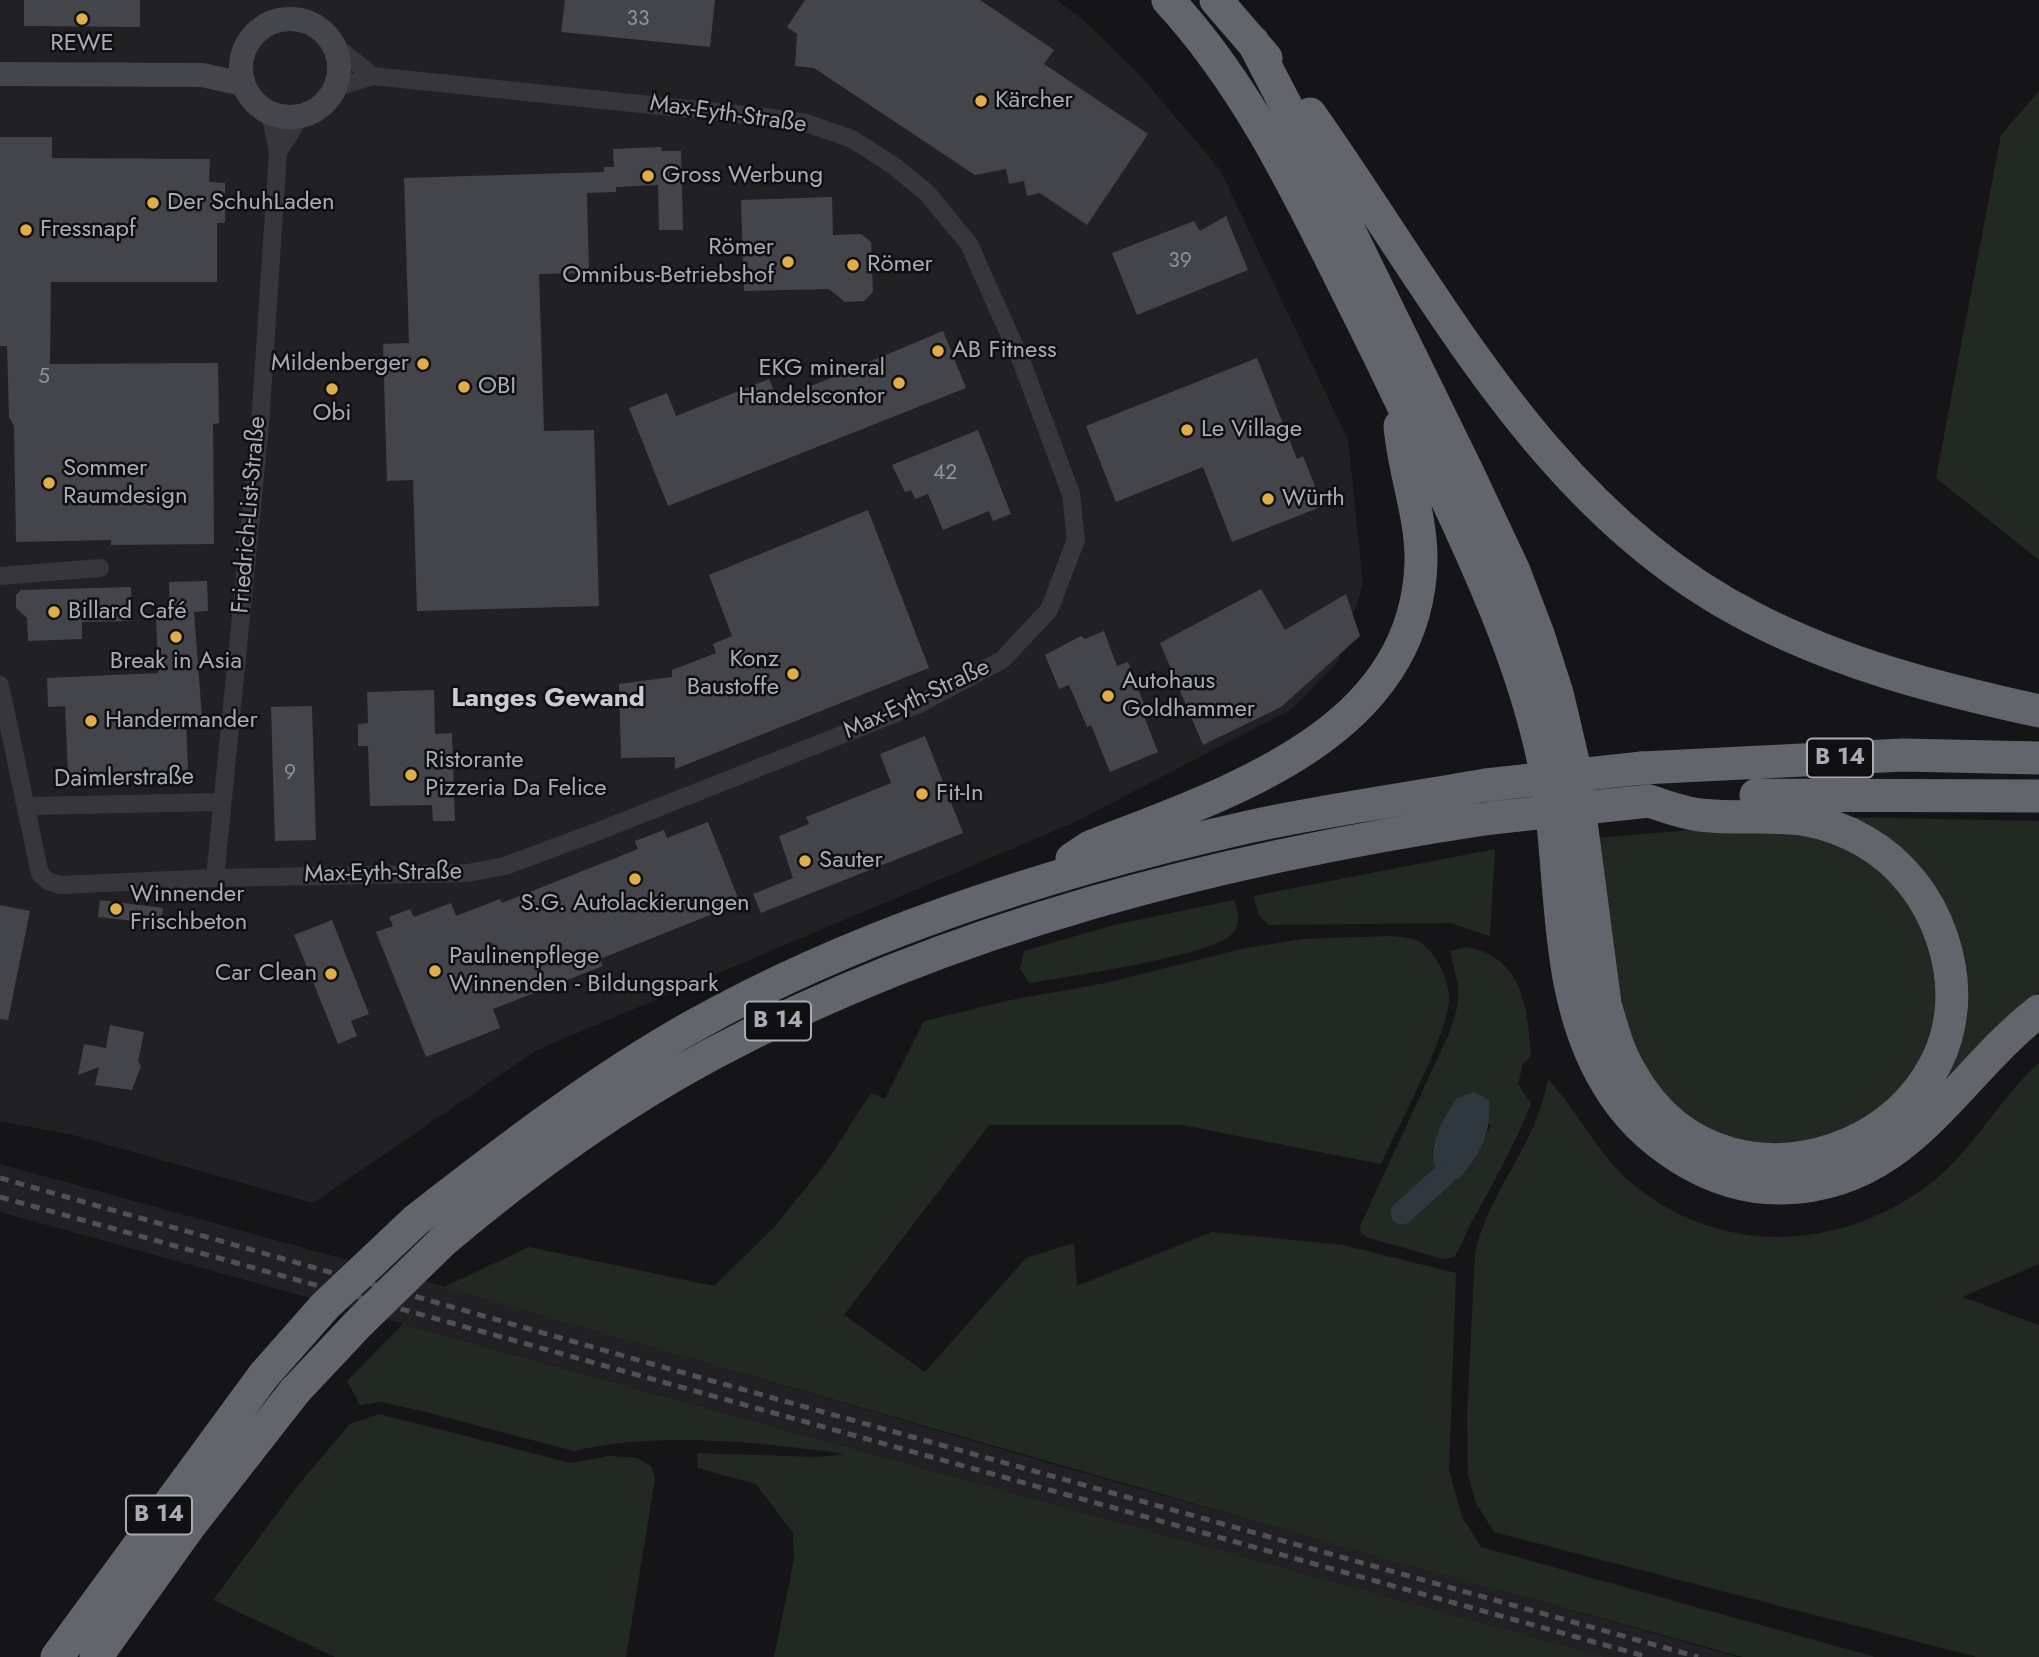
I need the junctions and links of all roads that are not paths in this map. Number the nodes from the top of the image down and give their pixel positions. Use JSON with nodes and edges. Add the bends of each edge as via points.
{"nodes":[{"id":1,"x":1168,"y":0,"type":"edge"},
{"id":2,"x":1216,"y":0,"type":"edge"},
{"id":3,"x":274,"y":10,"type":"edge"},
{"id":4,"x":306,"y":11,"type":"edge"},
{"id":5,"x":248,"y":40,"type":"junction"},
{"id":6,"x":1253,"y":42,"type":"junction"},
{"id":7,"x":334,"y":45,"type":"junction"},
{"id":8,"x":0,"y":74,"type":"edge"},
{"id":9,"x":202,"y":75,"type":"junction"},
{"id":10,"x":373,"y":76,"type":"junction"},
{"id":11,"x":243,"y":84,"type":"junction"},
{"id":12,"x":335,"y":88,"type":"junction"},
{"id":13,"x":270,"y":113,"type":"junction"},
{"id":14,"x":301,"y":116,"type":"junction"},
{"id":15,"x":278,"y":152,"type":"junction"},
{"id":16,"x":1397,"y":391,"type":"junction"},
{"id":17,"x":100,"y":568,"type":"dead end"},
{"id":18,"x":0,"y":576,"type":"edge"},
{"id":19,"x":0,"y":685,"type":"edge"},
{"id":20,"x":2039,"y":711,"type":"edge"},
{"id":21,"x":2039,"y":758,"type":"edge"},
{"id":22,"x":2039,"y":796,"type":"edge"},
{"id":23,"x":1649,"y":801,"type":"junction"},
{"id":24,"x":221,"y":802,"type":"junction"},
{"id":25,"x":27,"y":806,"type":"junction"},
{"id":26,"x":215,"y":878,"type":"junction"},
{"id":27,"x":1032,"y":885,"type":"junction"},
{"id":28,"x":2039,"y":1011,"type":"edge"},
{"id":29,"x":57,"y":1657,"type":"edge"},
{"id":30,"x":96,"y":1657,"type":"edge"}],
"edges":[{"from":1,"to":16,"type":"highway","via":[[1204,40],[1260,125]]},
{"from":2,"to":6,"type":"highway"},
{"from":3,"to":4,"type":"main road","via":[[292,18]]},
{"from":3,"to":5,"type":"main road"},
{"from":4,"to":7,"type":"main road"},
{"from":5,"to":9,"type":"main road"},
{"from":5,"to":11,"type":"main road","via":[[241,58]]},
{"from":6,"to":20,"type":"highway","via":[[1337,152],[1448,322],[1508,403],[1611,519],[1700,588],[1810,645],[1875,671]]},
{"from":6,"to":23,"type":"highway","via":[[1467,471],[1538,634],[1573,761],[1605,1004],[1631,1074],[1674,1124],[1734,1154],[1768,1160],[1830,1154],[1885,1125],[1925,1081],[1949,1021],[1947,953],[1919,890],[1866,842],[1830,826],[1793,816],[1698,815]]},
{"from":7,"to":10,"type":"street"},
{"from":7,"to":12,"type":"main road","via":[[339,62]]},
{"from":8,"to":9,"type":"main road"},
{"from":9,"to":11,"type":"main road"},
{"from":10,"to":12,"type":"street","name":"Max-Eyth-Straße"},
{"from":10,"to":26,"type":"street","name":"Max-Eyth-Straße","via":[[806,123],[852,139],[894,166],[927,193],[969,244],[1023,363],[1061,464],[1071,494],[1076,540],[1049,610],[1002,660],[917,705],[641,815],[505,866],[468,873]]},
{"from":11,"to":13,"type":"main road"},
{"from":12,"to":14,"type":"main road","name":"Friedrich-List-Straße","via":[[326,102]]},
{"from":13,"to":14,"type":"main road"},
{"from":13,"to":15,"type":"street","name":"Friedrich-List-Straße"},
{"from":14,"to":15,"type":"street","name":"Friedrich-List-Straße"},
{"from":15,"to":24,"type":"street","name":"Friedrich-List-Straße","via":[[247,558]]},
{"from":16,"to":27,"type":"highway","via":[[1402,447],[1420,530],[1421,565],[1406,631],[1377,685],[1353,713],[1283,765],[1090,847]]},
{"from":16,"to":28,"type":"highway","via":[[1494,600],[1522,680],[1544,763],[1567,977],[1578,1021],[1609,1087],[1638,1123],[1669,1151],[1704,1170],[1746,1184],[1810,1186],[1849,1176],[1882,1161],[1911,1139],[1987,1058]]},
{"from":17,"to":18,"type":"street"},
{"from":19,"to":25,"type":"street","name":"Daimlerstraße"},
{"from":21,"to":27,"type":"highway","number":"B 14","bridge":true,"via":[[1903,755],[1642,768],[1486,785],[1249,827]]},
{"from":22,"to":23,"type":"highway","number":"B 14","via":[[1749,795]]},
{"from":23,"to":30,"type":"highway","number":"B 14","bridge":true,"via":[[1491,818],[1257,859],[1045,918],[854,988],[724,1048],[575,1138],[443,1241],[295,1391],[199,1513]]},
{"from":24,"to":25,"type":"street","name":"Daimlerstraße"},
{"from":24,"to":26,"type":"street","name":"Friedrich-List-Straße"},
{"from":25,"to":26,"type":"street","name":"Daimlerstraße","via":[[40,874],[48,881],[60,885]]},
{"from":27,"to":29,"type":"highway","number":"B 14","bridge":true,"via":[[840,956],[696,1024],[556,1112],[416,1220],[325,1306],[264,1375]]}]}
